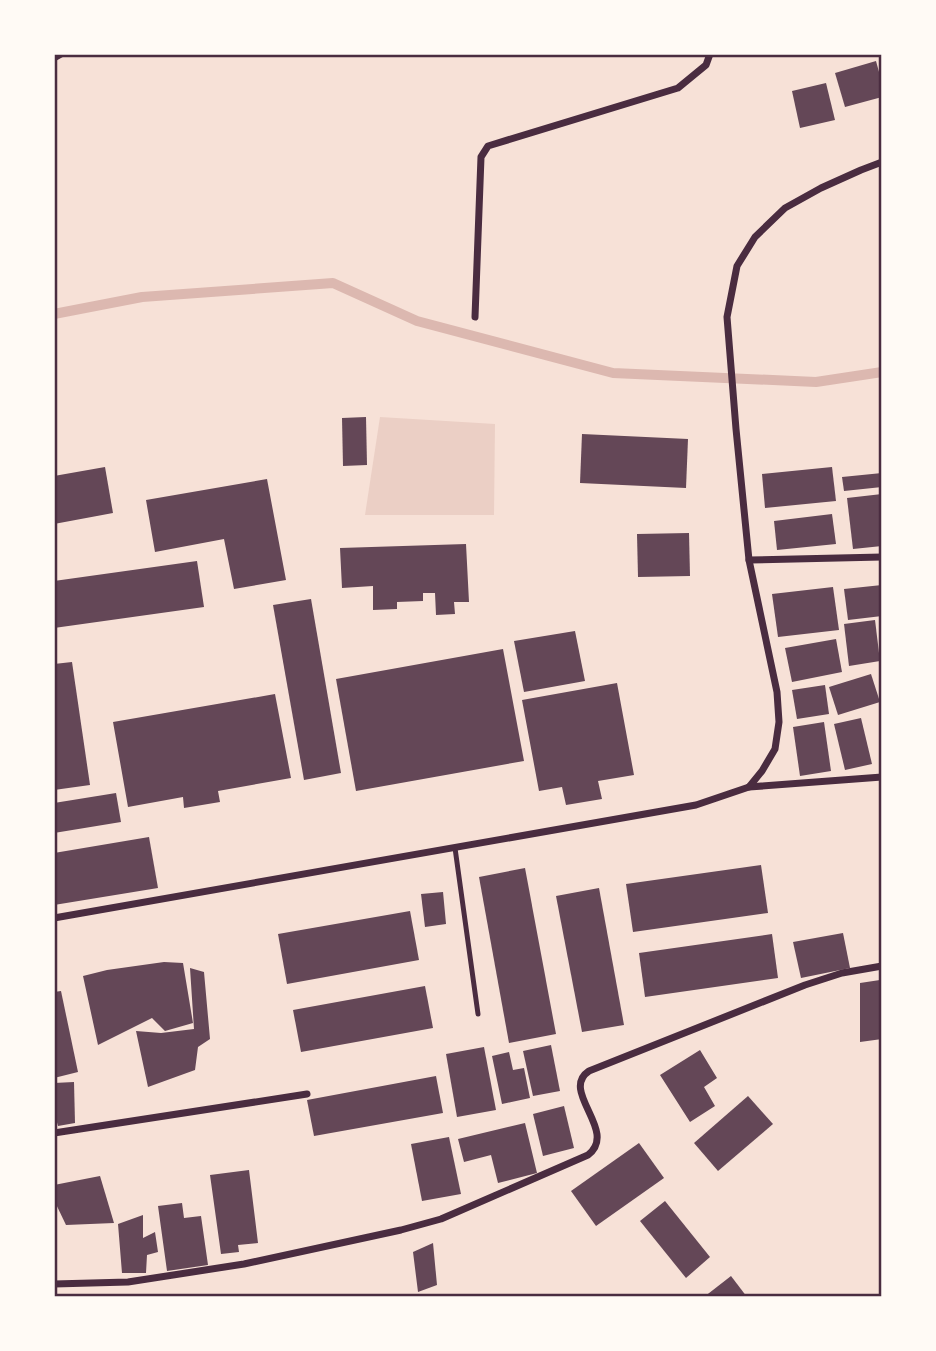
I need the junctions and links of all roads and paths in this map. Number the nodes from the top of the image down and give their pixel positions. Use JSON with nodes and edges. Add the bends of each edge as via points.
{"nodes":[{"id":1,"x":61,"y":54,"type":"edge"},
{"id":2,"x":710,"y":54,"type":"edge"},
{"id":3,"x":54,"y":58,"type":"edge"},
{"id":4,"x":882,"y":162,"type":"edge"},
{"id":5,"x":475,"y":317,"type":"dead end"},
{"id":6,"x":882,"y":557,"type":"edge"},
{"id":7,"x":749,"y":560,"type":"junction"},
{"id":8,"x":882,"y":776,"type":"edge"},
{"id":9,"x":749,"y":787,"type":"junction"},
{"id":10,"x":455,"y":848,"type":"junction"},
{"id":11,"x":54,"y":918,"type":"edge"},
{"id":12,"x":882,"y":966,"type":"edge"},
{"id":13,"x":478,"y":1014,"type":"dead end"},
{"id":14,"x":307,"y":1094,"type":"dead end"},
{"id":15,"x":54,"y":1133,"type":"edge"},
{"id":16,"x":54,"y":1284,"type":"edge"}],
"edges":[{"from":1,"to":3,"type":"street"},
{"from":2,"to":5,"type":"street","via":[[706,65],[678,88],[488,146],[481,157]]},
{"from":4,"to":7,"type":"street","via":[[785,208],[755,237],[737,266],[727,317]]},
{"from":6,"to":7,"type":"street"},
{"from":7,"to":9,"type":"street","via":[[779,722],[775,749]]},
{"from":8,"to":9,"type":"street"},
{"from":9,"to":10,"type":"street","via":[[696,805]]},
{"from":10,"to":11,"type":"street"},
{"from":10,"to":13,"type":"lane"},
{"from":12,"to":16,"type":"street","via":[[805,985],[582,1075],[581,1092],[597,1133],[594,1151],[441,1219],[244,1264],[128,1282]]},
{"from":14,"to":15,"type":"street"}]}
